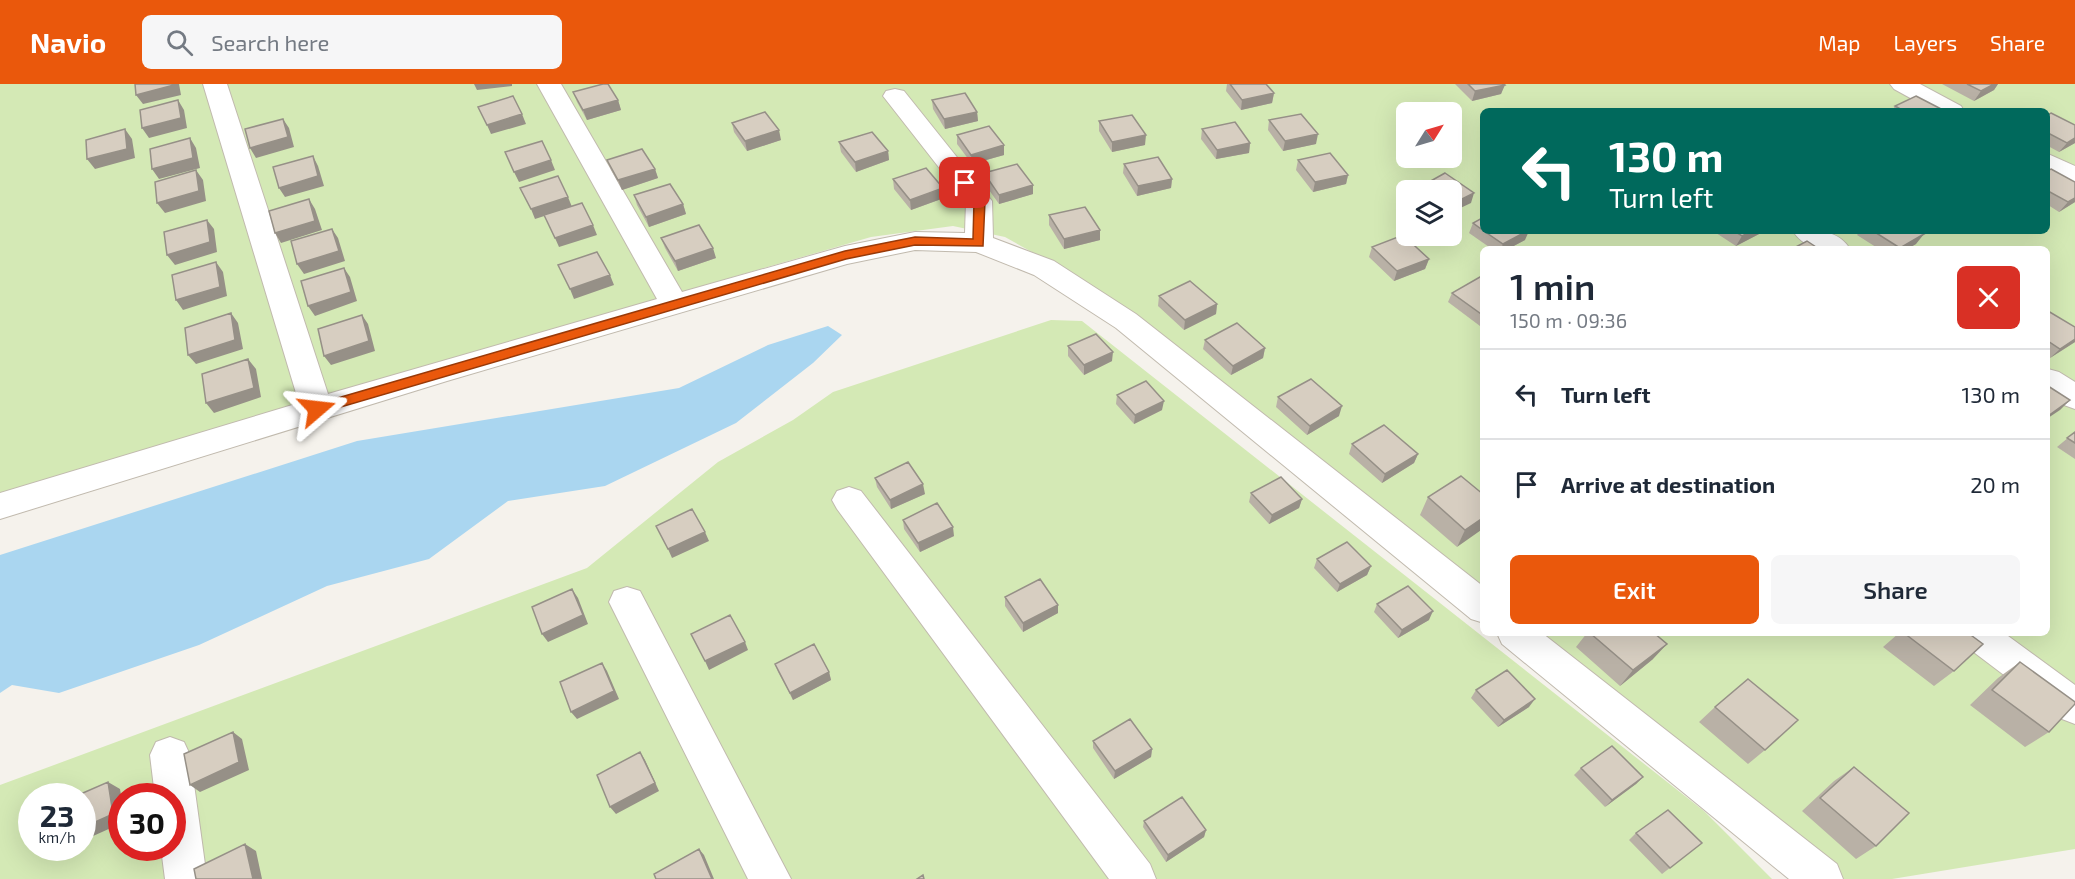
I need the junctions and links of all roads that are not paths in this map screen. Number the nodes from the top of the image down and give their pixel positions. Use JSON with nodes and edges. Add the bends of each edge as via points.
{"nodes":[{"id":1,"x":215,"y":84,"type":"edge"},
{"id":2,"x":549,"y":84,"type":"edge"},
{"id":3,"x":1902,"y":84,"type":"edge"},
{"id":4,"x":895,"y":96,"type":"dead end"},
{"id":5,"x":1946,"y":108,"type":"edge"},
{"id":6,"x":2050,"y":163,"type":"edge"},
{"id":7,"x":2075,"y":177,"type":"edge"},
{"id":8,"x":1812,"y":234,"type":"edge"},
{"id":9,"x":979,"y":243,"type":"junction"},
{"id":10,"x":1831,"y":246,"type":"edge"},
{"id":11,"x":674,"y":304,"type":"junction"},
{"id":12,"x":2050,"y":381,"type":"edge"},
{"id":13,"x":2075,"y":397,"type":"edge"},
{"id":14,"x":317,"y":409,"type":"junction"},
{"id":15,"x":849,"y":500,"type":"dead end"},
{"id":16,"x":0,"y":506,"type":"edge"},
{"id":17,"x":627,"y":602,"type":"dead end"},
{"id":18,"x":1480,"y":605,"type":"edge"},
{"id":19,"x":1519,"y":636,"type":"edge"},
{"id":20,"x":1980,"y":636,"type":"edge"},
{"id":21,"x":2075,"y":706,"type":"edge"},
{"id":22,"x":170,"y":755,"type":"dead end"},
{"id":23,"x":186,"y":879,"type":"edge"},
{"id":24,"x":770,"y":879,"type":"edge"},
{"id":25,"x":1135,"y":879,"type":"edge"},
{"id":26,"x":1822,"y":879,"type":"edge"}],
"edges":[{"from":1,"to":14,"type":"street"},
{"from":2,"to":11,"type":"street"},
{"from":3,"to":5,"type":"street"},
{"from":4,"to":9,"type":"street","via":[[979,201]]},
{"from":6,"to":7,"type":"street"},
{"from":8,"to":10,"type":"street"},
{"from":9,"to":11,"type":"street","via":[[915,241],[857,253]]},
{"from":9,"to":18,"type":"street","via":[[1044,268],[1126,321]]},
{"from":11,"to":14,"type":"street"},
{"from":12,"to":13,"type":"street"},
{"from":14,"to":16,"type":"street"},
{"from":15,"to":25,"type":"street"},
{"from":17,"to":24,"type":"street"},
{"from":19,"to":26,"type":"street"},
{"from":20,"to":21,"type":"street"},
{"from":22,"to":23,"type":"street"}]}
